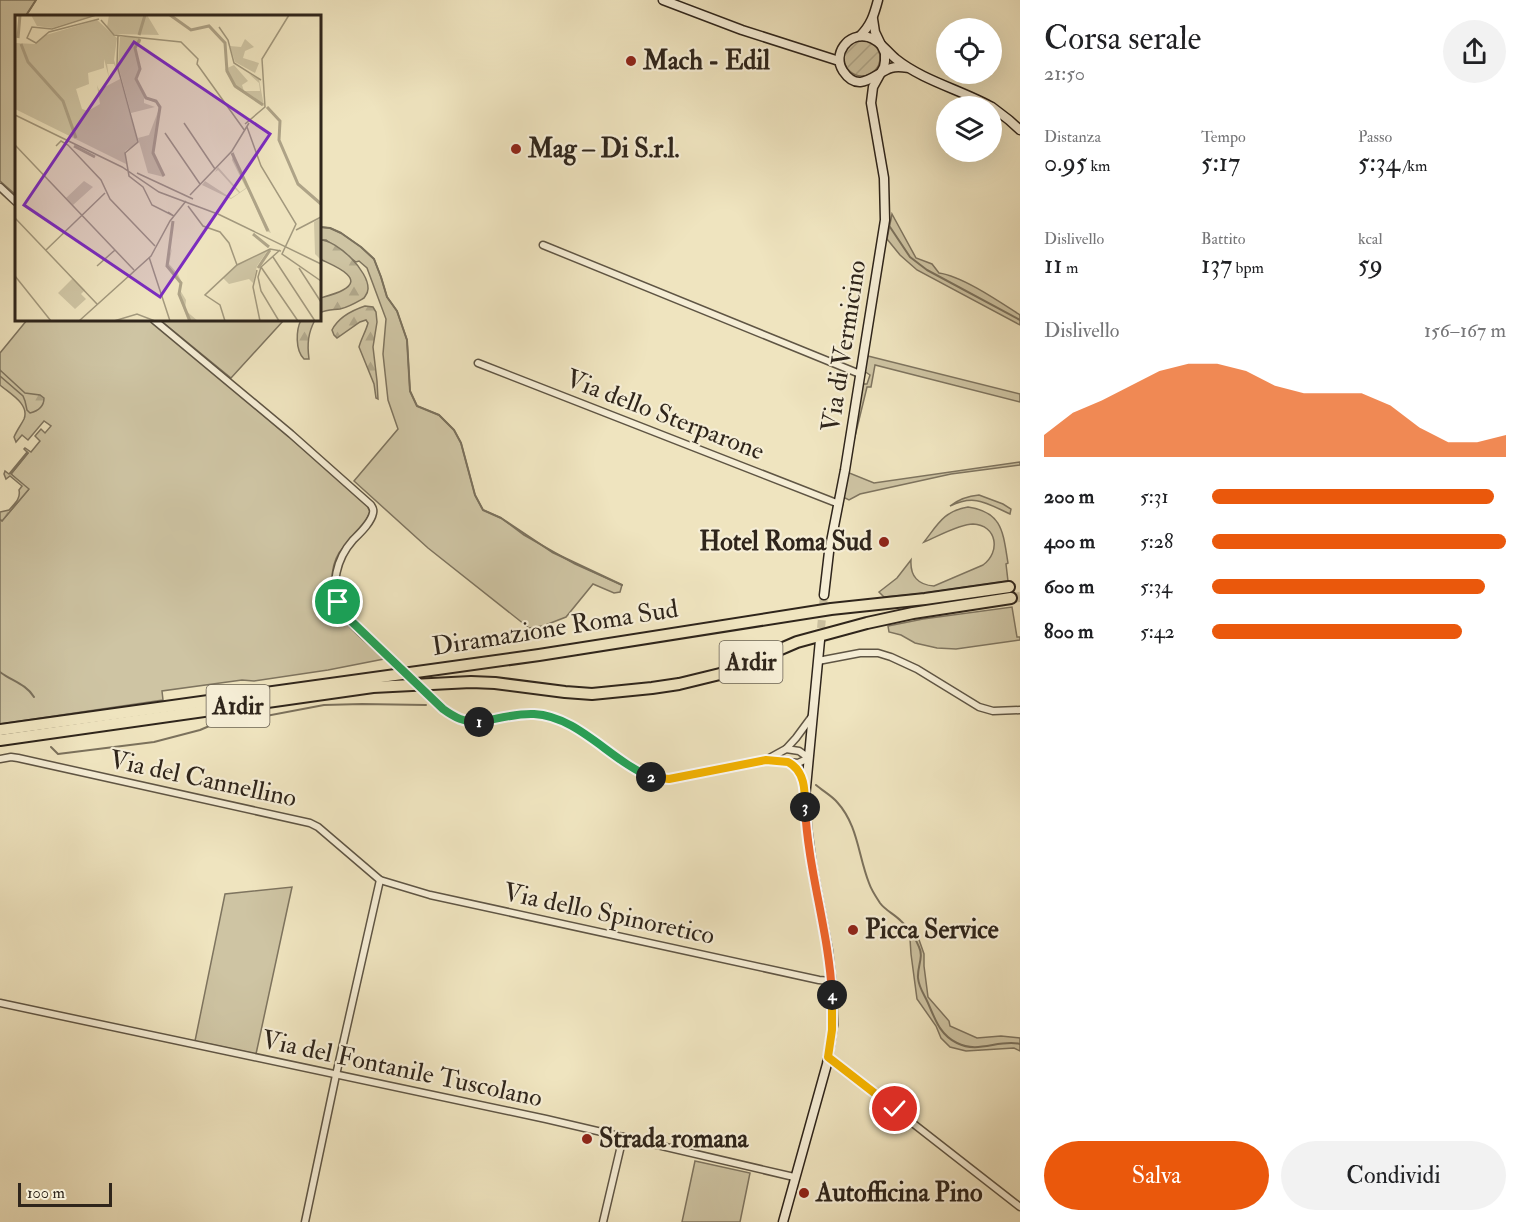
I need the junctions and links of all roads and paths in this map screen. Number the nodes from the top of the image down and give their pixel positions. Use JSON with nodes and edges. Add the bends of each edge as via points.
{"nodes":[{"id":1,"x":663,"y":0,"type":"edge"},
{"id":2,"x":878,"y":0,"type":"edge"},
{"id":3,"x":873,"y":19,"type":"junction"},
{"id":4,"x":860,"y":36,"type":"junction"},
{"id":5,"x":882,"y":46,"type":"junction"},
{"id":6,"x":839,"y":61,"type":"junction"},
{"id":7,"x":909,"y":68,"type":"junction"},
{"id":8,"x":879,"y":74,"type":"junction"},
{"id":9,"x":851,"y":79,"type":"junction"},
{"id":10,"x":968,"y":96,"type":"edge"},
{"id":11,"x":871,"y":103,"type":"junction"},
{"id":12,"x":1002,"y":115,"type":"edge"},
{"id":13,"x":1020,"y":130,"type":"edge"},
{"id":14,"x":0,"y":187,"type":"edge"},
{"id":15,"x":15,"y":201,"type":"edge"},
{"id":16,"x":543,"y":245,"type":"dead end"},
{"id":17,"x":155,"y":321,"type":"edge"},
{"id":18,"x":478,"y":363,"type":"dead end"},
{"id":19,"x":860,"y":374,"type":"junction"},
{"id":20,"x":839,"y":504,"type":"junction"},
{"id":21,"x":824,"y":595,"type":"tunnel mouth"},
{"id":22,"x":820,"y":640,"type":"tunnel mouth"},
{"id":23,"x":818,"y":661,"type":"junction"},
{"id":24,"x":1020,"y":710,"type":"edge"},
{"id":25,"x":814,"y":715,"type":"junction"},
{"id":26,"x":0,"y":730,"type":"edge"},
{"id":27,"x":0,"y":740,"type":"edge"},
{"id":28,"x":786,"y":749,"type":"junction"},
{"id":29,"x":809,"y":758,"type":"junction"},
{"id":30,"x":0,"y":759,"type":"edge"},
{"id":31,"x":766,"y":760,"type":"junction"},
{"id":32,"x":791,"y":763,"type":"junction"},
{"id":33,"x":805,"y":787,"type":"junction"},
{"id":34,"x":380,"y":880,"type":"junction"},
{"id":35,"x":831,"y":981,"type":"junction"},
{"id":36,"x":0,"y":1003,"type":"edge"},
{"id":37,"x":828,"y":1057,"type":"junction"},
{"id":38,"x":336,"y":1075,"type":"junction"},
{"id":39,"x":623,"y":1137,"type":"junction"},
{"id":40,"x":794,"y":1178,"type":"junction"},
{"id":41,"x":1020,"y":1207,"type":"edge"},
{"id":42,"x":305,"y":1222,"type":"edge"},
{"id":43,"x":603,"y":1222,"type":"edge"},
{"id":44,"x":783,"y":1222,"type":"edge"}],
"edges":[{"from":1,"to":6,"type":"main road"},
{"from":2,"to":3,"type":"main road"},
{"from":3,"to":4,"type":"main road"},
{"from":3,"to":5,"type":"main road"},
{"from":4,"to":5,"type":"main road","via":[[872,38]]},
{"from":4,"to":6,"type":"main road","via":[[842,47]]},
{"from":5,"to":7,"type":"main road"},
{"from":5,"to":8,"type":"main road","via":[[885,61]]},
{"from":6,"to":9,"type":"main road"},
{"from":7,"to":8,"type":"main road","via":[[894,67]]},
{"from":7,"to":10,"type":"main road"},
{"from":8,"to":9,"type":"main road","via":[[866,81]]},
{"from":8,"to":11,"type":"main road","name":"Via di Vermicino"},
{"from":9,"to":11,"type":"main road","name":"Via di Vermicino"},
{"from":11,"to":19,"type":"main road","name":"Via di Vermicino","via":[[885,213]]},
{"from":12,"to":13,"type":"main road"},
{"from":14,"to":15,"type":"street"},
{"from":16,"to":19,"type":"street"},
{"from":17,"to":31,"type":"street","bridge":true,"via":[[371,505],[372,517],[341,558],[336,573],[337,599],[343,612],[383,653],[452,715],[470,722],[530,714],[550,717],[655,778],[669,779]]},
{"from":18,"to":20,"type":"street","name":"Via dello Sterparone"},
{"from":19,"to":20,"type":"main road","name":"Via di Vermicino"},
{"from":20,"to":21,"type":"main road","name":"Via di Vermicino"},
{"from":22,"to":23,"type":"main road"},
{"from":23,"to":24,"type":"street","via":[[864,652],[881,654],[920,671],[979,707]]},
{"from":23,"to":25,"type":"main road"},
{"from":25,"to":28,"type":"street"},
{"from":25,"to":29,"type":"main road"},
{"from":26,"to":27,"type":"highway","name":"Diramazione Roma Sud","number":"A1dir","via":[[528,657],[826,610],[1010,593],[867,623],[797,642],[726,672],[652,688],[585,694],[471,682],[373,687]]},
{"from":28,"to":29,"type":"street"},
{"from":28,"to":31,"type":"street"},
{"from":29,"to":32,"type":"street"},
{"from":29,"to":33,"type":"main road"},
{"from":30,"to":34,"type":"street","name":"Via del Cannellino","via":[[18,758],[312,824]]},
{"from":31,"to":32,"type":"street"},
{"from":32,"to":33,"type":"street"},
{"from":33,"to":35,"type":"main road","via":[[807,828]]},
{"from":34,"to":35,"type":"street","name":"Via dello Spinoretico","via":[[448,899]]},
{"from":34,"to":38,"type":"street"},
{"from":35,"to":37,"type":"main road"},
{"from":36,"to":38,"type":"street","name":"Via del Fontanile Tuscolano"},
{"from":37,"to":40,"type":"main road"},
{"from":37,"to":41,"type":"street"},
{"from":38,"to":39,"type":"street","name":"Via del Fontanile Tuscolano"},
{"from":38,"to":42,"type":"street"},
{"from":39,"to":40,"type":"street","name":"Via del Fontanile Tuscolano"},
{"from":39,"to":43,"type":"street"},
{"from":40,"to":44,"type":"main road"}]}
